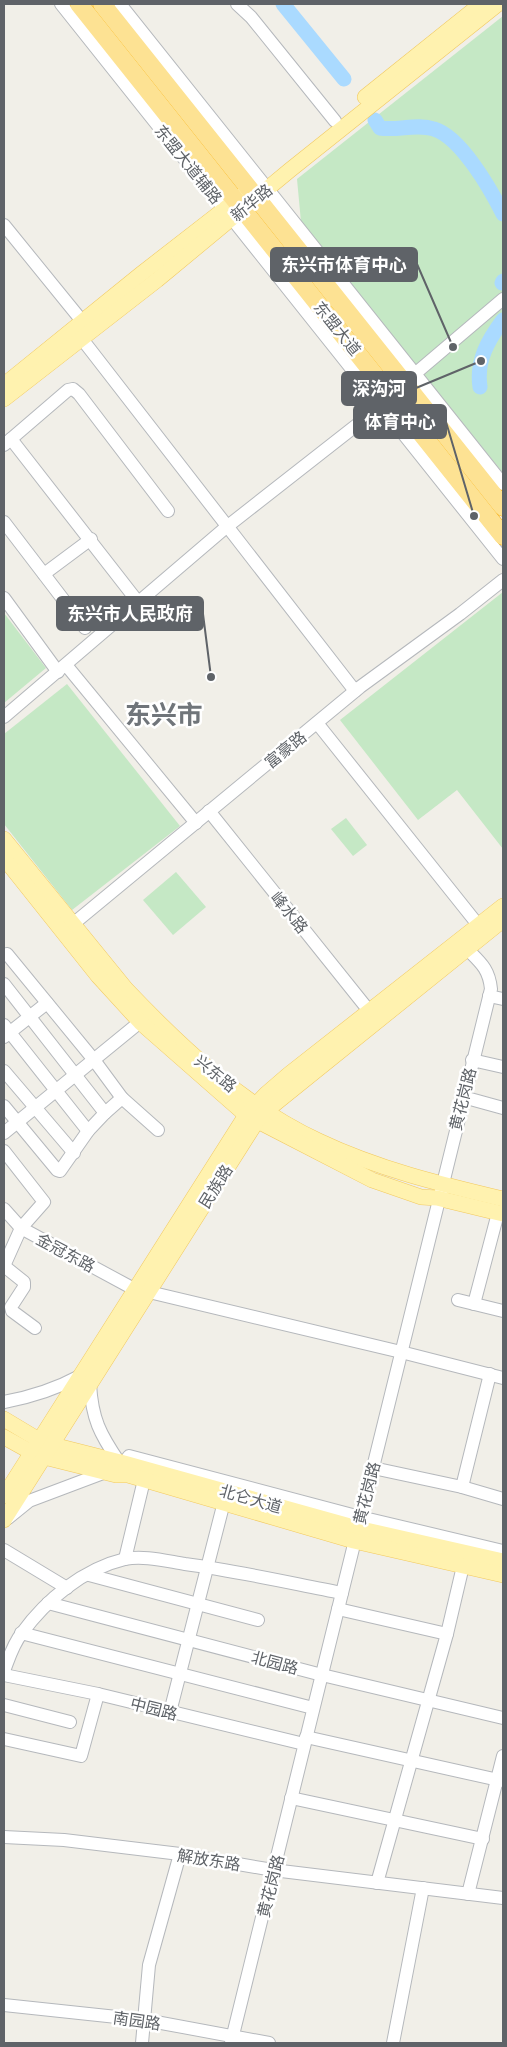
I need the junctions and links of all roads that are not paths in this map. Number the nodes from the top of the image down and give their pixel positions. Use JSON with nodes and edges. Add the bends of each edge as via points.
{"nodes":[{"id":1,"x":61,"y":4,"type":"edge"},
{"id":2,"x":80,"y":4,"type":"edge"},
{"id":3,"x":102,"y":4,"type":"edge"},
{"id":4,"x":120,"y":4,"type":"edge"},
{"id":5,"x":237,"y":4,"type":"edge"},
{"id":6,"x":481,"y":4,"type":"edge"},
{"id":7,"x":498,"y":4,"type":"edge"},
{"id":8,"x":335,"y":121,"type":"junction"},
{"id":9,"x":246,"y":199,"type":"junction"},
{"id":10,"x":4,"y":225,"type":"edge"},
{"id":11,"x":503,"y":299,"type":"edge"},
{"id":12,"x":82,"y":321,"type":"junction"},
{"id":13,"x":82,"y":339,"type":"junction"},
{"id":14,"x":410,"y":379,"type":"junction"},
{"id":15,"x":4,"y":385,"type":"edge"},
{"id":16,"x":4,"y":399,"type":"edge"},
{"id":17,"x":382,"y":406,"type":"junction"},
{"id":18,"x":8,"y":442,"type":"edge"},
{"id":19,"x":503,"y":484,"type":"edge"},
{"id":20,"x":503,"y":507,"type":"edge"},
{"id":21,"x":168,"y":511,"type":"dead end"},
{"id":22,"x":4,"y":522,"type":"edge"},
{"id":23,"x":227,"y":526,"type":"junction"},
{"id":24,"x":503,"y":536,"type":"edge"},
{"id":25,"x":91,"y":539,"type":"junction"},
{"id":26,"x":503,"y":559,"type":"edge"},
{"id":27,"x":44,"y":574,"type":"junction"},
{"id":28,"x":503,"y":580,"type":"edge"},
{"id":29,"x":4,"y":598,"type":"edge"},
{"id":30,"x":138,"y":602,"type":"junction"},
{"id":31,"x":85,"y":628,"type":"dead end"},
{"id":32,"x":62,"y":668,"type":"junction"},
{"id":33,"x":355,"y":691,"type":"junction"},
{"id":34,"x":4,"y":717,"type":"edge"},
{"id":35,"x":317,"y":723,"type":"junction"},
{"id":36,"x":210,"y":811,"type":"junction"},
{"id":37,"x":196,"y":823,"type":"junction"},
{"id":38,"x":4,"y":839,"type":"edge"},
{"id":39,"x":4,"y":858,"type":"edge"},
{"id":40,"x":503,"y":906,"type":"edge"},
{"id":41,"x":503,"y":920,"type":"edge"},
{"id":42,"x":73,"y":924,"type":"junction"},
{"id":43,"x":479,"y":926,"type":"junction"},
{"id":44,"x":467,"y":949,"type":"junction"},
{"id":45,"x":7,"y":954,"type":"dead end"},
{"id":46,"x":4,"y":984,"type":"edge"},
{"id":47,"x":489,"y":996,"type":"junction"},
{"id":48,"x":503,"y":999,"type":"edge"},
{"id":49,"x":47,"y":1003,"type":"junction"},
{"id":50,"x":370,"y":1012,"type":"junction"},
{"id":51,"x":30,"y":1017,"type":"junction"},
{"id":52,"x":140,"y":1022,"type":"junction"},
{"id":53,"x":6,"y":1031,"type":"edge"},
{"id":54,"x":94,"y":1060,"type":"junction"},
{"id":55,"x":472,"y":1060,"type":"junction"},
{"id":56,"x":503,"y":1067,"type":"edge"},
{"id":57,"x":4,"y":1071,"type":"edge"},
{"id":58,"x":76,"y":1074,"type":"junction"},
{"id":59,"x":56,"y":1090,"type":"junction"},
{"id":60,"x":463,"y":1097,"type":"junction"},
{"id":61,"x":122,"y":1098,"type":"junction"},
{"id":62,"x":4,"y":1106,"type":"edge"},
{"id":63,"x":35,"y":1107,"type":"junction"},
{"id":64,"x":503,"y":1108,"type":"edge"},
{"id":65,"x":105,"y":1113,"type":"junction"},
{"id":66,"x":256,"y":1113,"type":"junction"},
{"id":67,"x":17,"y":1122,"type":"junction"},
{"id":68,"x":158,"y":1130,"type":"dead end"},
{"id":69,"x":88,"y":1131,"type":"junction"},
{"id":70,"x":4,"y":1133,"type":"edge"},
{"id":71,"x":4,"y":1151,"type":"edge"},
{"id":72,"x":74,"y":1152,"type":"junction"},
{"id":73,"x":439,"y":1191,"type":"junction"},
{"id":74,"x":502,"y":1208,"type":"edge"},
{"id":75,"x":4,"y":1209,"type":"edge"},
{"id":76,"x":20,"y":1228,"type":"junction"},
{"id":77,"x":4,"y":1266,"type":"edge"},
{"id":78,"x":141,"y":1290,"type":"junction"},
{"id":79,"x":458,"y":1300,"type":"dead end"},
{"id":80,"x":474,"y":1304,"type":"junction"},
{"id":81,"x":503,"y":1311,"type":"edge"},
{"id":82,"x":36,"y":1328,"type":"dead end"},
{"id":83,"x":401,"y":1352,"type":"junction"},
{"id":84,"x":490,"y":1374,"type":"junction"},
{"id":85,"x":503,"y":1378,"type":"edge"},
{"id":86,"x":85,"y":1380,"type":"junction"},
{"id":87,"x":4,"y":1402,"type":"edge"},
{"id":88,"x":4,"y":1419,"type":"edge"},
{"id":89,"x":4,"y":1437,"type":"edge"},
{"id":90,"x":42,"y":1449,"type":"junction"},
{"id":91,"x":116,"y":1468,"type":"junction"},
{"id":92,"x":373,"y":1468,"type":"junction"},
{"id":93,"x":144,"y":1483,"type":"junction"},
{"id":94,"x":462,"y":1487,"type":"junction"},
{"id":95,"x":4,"y":1496,"type":"edge"},
{"id":96,"x":503,"y":1499,"type":"edge"},
{"id":97,"x":223,"y":1506,"type":"junction"},
{"id":98,"x":4,"y":1520,"type":"edge"},
{"id":99,"x":356,"y":1533,"type":"junction"},
{"id":100,"x":4,"y":1550,"type":"edge"},
{"id":101,"x":503,"y":1551,"type":"edge"},
{"id":102,"x":125,"y":1559,"type":"junction"},
{"id":103,"x":503,"y":1560,"type":"edge"},
{"id":104,"x":208,"y":1567,"type":"junction"},
{"id":105,"x":463,"y":1569,"type":"junction"},
{"id":106,"x":89,"y":1574,"type":"junction"},
{"id":107,"x":503,"y":1575,"type":"edge"},
{"id":108,"x":503,"y":1582,"type":"edge"},
{"id":109,"x":67,"y":1588,"type":"junction"},
{"id":110,"x":342,"y":1593,"type":"junction"},
{"id":111,"x":48,"y":1603,"type":"junction"},
{"id":112,"x":198,"y":1604,"type":"junction"},
{"id":113,"x":338,"y":1609,"type":"junction"},
{"id":114,"x":258,"y":1620,"type":"dead end"},
{"id":115,"x":21,"y":1633,"type":"junction"},
{"id":116,"x":446,"y":1634,"type":"junction"},
{"id":117,"x":189,"y":1640,"type":"junction"},
{"id":118,"x":4,"y":1671,"type":"edge"},
{"id":119,"x":180,"y":1674,"type":"junction"},
{"id":120,"x":322,"y":1674,"type":"junction"},
{"id":121,"x":4,"y":1675,"type":"edge"},
{"id":122,"x":98,"y":1694,"type":"junction"},
{"id":123,"x":428,"y":1700,"type":"junction"},
{"id":124,"x":4,"y":1705,"type":"edge"},
{"id":125,"x":313,"y":1708,"type":"junction"},
{"id":126,"x":170,"y":1712,"type":"junction"},
{"id":127,"x":503,"y":1718,"type":"edge"},
{"id":128,"x":70,"y":1722,"type":"dead end"},
{"id":129,"x":4,"y":1739,"type":"edge"},
{"id":130,"x":305,"y":1741,"type":"junction"},
{"id":131,"x":503,"y":1756,"type":"edge"},
{"id":132,"x":411,"y":1761,"type":"junction"},
{"id":133,"x":500,"y":1780,"type":"edge"},
{"id":134,"x":291,"y":1798,"type":"junction"},
{"id":135,"x":394,"y":1820,"type":"junction"},
{"id":136,"x":4,"y":1837,"type":"edge"},
{"id":137,"x":483,"y":1839,"type":"junction"},
{"id":138,"x":180,"y":1854,"type":"junction"},
{"id":139,"x":273,"y":1870,"type":"junction"},
{"id":140,"x":377,"y":1883,"type":"junction"},
{"id":141,"x":423,"y":1888,"type":"junction"},
{"id":142,"x":468,"y":1894,"type":"junction"},
{"id":143,"x":503,"y":1898,"type":"edge"},
{"id":144,"x":4,"y":2005,"type":"edge"},
{"id":145,"x":145,"y":2020,"type":"junction"},
{"id":146,"x":232,"y":2040,"type":"edge"},
{"id":147,"x":142,"y":2043,"type":"edge"},
{"id":148,"x":270,"y":2043,"type":"edge"},
{"id":149,"x":393,"y":2043,"type":"edge"}],
"edges":[{"from":1,"to":9,"type":"street","name":"东盟大道辅路"},
{"from":2,"to":9,"type":"highway","name":"东盟大道"},
{"from":3,"to":9,"type":"highway","name":"东盟大道"},
{"from":4,"to":9,"type":"street","name":"东盟大道辅路"},
{"from":5,"to":8,"type":"street"},
{"from":6,"to":8,"type":"main road","name":"新华路"},
{"from":7,"to":9,"type":"main road","name":"新华路"},
{"from":8,"to":9,"type":"main road","name":"新华路"},
{"from":9,"to":12,"type":"main road","name":"新华路"},
{"from":9,"to":13,"type":"main road","name":"新华路"},
{"from":9,"to":14,"type":"highway","name":"东盟大道"},
{"from":9,"to":17,"type":"street","name":"东盟大道辅路"},
{"from":9,"to":24,"type":"highway","name":"东盟大道"},
{"from":10,"to":12,"type":"street"},
{"from":11,"to":14,"type":"street"},
{"from":12,"to":15,"type":"main road","name":"新华路"},
{"from":13,"to":16,"type":"main road","name":"新华路"},
{"from":13,"to":23,"type":"street"},
{"from":14,"to":19,"type":"street"},
{"from":14,"to":20,"type":"highway","name":"东盟大道"},
{"from":17,"to":23,"type":"street"},
{"from":17,"to":26,"type":"street","name":"东盟大道辅路"},
{"from":18,"to":21,"type":"street","via":[[73,389]]},
{"from":18,"to":25,"type":"street"},
{"from":22,"to":27,"type":"street"},
{"from":23,"to":30,"type":"street"},
{"from":23,"to":33,"type":"street"},
{"from":25,"to":27,"type":"street"},
{"from":25,"to":30,"type":"street"},
{"from":27,"to":31,"type":"street"},
{"from":28,"to":33,"type":"street","name":"富豪路"},
{"from":29,"to":32,"type":"street"},
{"from":30,"to":32,"type":"street"},
{"from":32,"to":34,"type":"street"},
{"from":32,"to":37,"type":"street"},
{"from":33,"to":35,"type":"street","name":"富豪路"},
{"from":35,"to":36,"type":"street","name":"富豪路"},
{"from":35,"to":43,"type":"street"},
{"from":36,"to":37,"type":"street","name":"富豪路"},
{"from":36,"to":50,"type":"street","name":"峰水路"},
{"from":37,"to":42,"type":"street","name":"富豪路"},
{"from":38,"to":42,"type":"main road","name":"兴东路"},
{"from":39,"to":52,"type":"main road","name":"兴东路","via":[[98,976]]},
{"from":40,"to":43,"type":"main road","name":"民族路"},
{"from":41,"to":44,"type":"main road","name":"民族路"},
{"from":42,"to":66,"type":"main road","name":"兴东路","via":[[148,1013]]},
{"from":43,"to":50,"type":"main road","name":"民族路"},
{"from":44,"to":47,"type":"street","name":"黄花岗路","via":[[486,968],[490,977]]},
{"from":44,"to":66,"type":"main road","name":"民族路"},
{"from":45,"to":49,"type":"street"},
{"from":46,"to":51,"type":"street"},
{"from":47,"to":48,"type":"street"},
{"from":47,"to":55,"type":"street","name":"黄花岗路"},
{"from":49,"to":51,"type":"street"},
{"from":49,"to":54,"type":"street"},
{"from":50,"to":66,"type":"main road","name":"民族路","via":[[288,1075]]},
{"from":51,"to":53,"type":"street"},
{"from":51,"to":58,"type":"street"},
{"from":52,"to":54,"type":"street"},
{"from":52,"to":66,"type":"main road","name":"兴东路"},
{"from":53,"to":59,"type":"street"},
{"from":54,"to":58,"type":"street"},
{"from":54,"to":61,"type":"street"},
{"from":55,"to":56,"type":"street"},
{"from":55,"to":60,"type":"street","name":"黄花岗路"},
{"from":57,"to":63,"type":"street"},
{"from":58,"to":59,"type":"street"},
{"from":58,"to":65,"type":"street"},
{"from":59,"to":63,"type":"street"},
{"from":59,"to":69,"type":"street"},
{"from":60,"to":64,"type":"street"},
{"from":60,"to":73,"type":"street","name":"黄花岗路"},
{"from":61,"to":65,"type":"street"},
{"from":61,"to":68,"type":"street"},
{"from":62,"to":67,"type":"street"},
{"from":63,"to":67,"type":"street"},
{"from":63,"to":72,"type":"street"},
{"from":65,"to":69,"type":"street"},
{"from":66,"to":73,"type":"main road","name":"兴东路"},
{"from":66,"to":78,"type":"main road","name":"民族路"},
{"from":67,"to":70,"type":"street"},
{"from":67,"to":72,"type":"street","via":[[57,1170],[62,1170]]},
{"from":69,"to":72,"type":"street"},
{"from":71,"to":76,"type":"street","via":[[44,1202]]},
{"from":73,"to":74,"type":"main road","name":"兴东路"},
{"from":73,"to":83,"type":"street","name":"黄花岗路"},
{"from":74,"to":80,"type":"street"},
{"from":75,"to":76,"type":"street","name":"金冠东路"},
{"from":76,"to":77,"type":"street"},
{"from":76,"to":78,"type":"street","name":"金冠东路"},
{"from":77,"to":82,"type":"street","via":[[24,1282],[12,1311]]},
{"from":78,"to":83,"type":"street","name":"金冠东路"},
{"from":78,"to":86,"type":"main road","name":"民族路"},
{"from":79,"to":80,"type":"street"},
{"from":80,"to":81,"type":"street"},
{"from":83,"to":84,"type":"street","name":"金冠东路"},
{"from":83,"to":92,"type":"street","name":"黄花岗路"},
{"from":84,"to":85,"type":"street","name":"金冠东路"},
{"from":84,"to":94,"type":"street"},
{"from":86,"to":87,"type":"street"},
{"from":86,"to":90,"type":"main road","name":"民族路"},
{"from":86,"to":91,"type":"street","via":[[97,1427]]},
{"from":88,"to":90,"type":"main road","name":"北仑大道"},
{"from":89,"to":90,"type":"main road","name":"北仑大道"},
{"from":90,"to":91,"type":"main road","name":"北仑大道"},
{"from":90,"to":95,"type":"main road","name":"民族路"},
{"from":90,"to":98,"type":"main road","name":"民族路"},
{"from":91,"to":93,"type":"main road","name":"北仑大道"},
{"from":91,"to":98,"type":"street","via":[[29,1501]]},
{"from":91,"to":99,"type":"main road","name":"北仑大道"},
{"from":92,"to":94,"type":"street"},
{"from":92,"to":99,"type":"street","name":"黄花岗路"},
{"from":93,"to":97,"type":"main road","name":"北仑大道"},
{"from":93,"to":102,"type":"street"},
{"from":94,"to":96,"type":"street"},
{"from":97,"to":99,"type":"main road","name":"北仑大道"},
{"from":97,"to":104,"type":"street"},
{"from":99,"to":101,"type":"street"},
{"from":99,"to":103,"type":"main road","name":"北仑大道"},
{"from":99,"to":105,"type":"main road","name":"北仑大道"},
{"from":99,"to":110,"type":"street","name":"黄花岗路"},
{"from":100,"to":109,"type":"street"},
{"from":102,"to":104,"type":"street","via":[[163,1560]]},
{"from":102,"to":106,"type":"street"},
{"from":104,"to":110,"type":"street"},
{"from":104,"to":112,"type":"street"},
{"from":105,"to":107,"type":"main road","name":"北仑大道"},
{"from":105,"to":108,"type":"street"},
{"from":105,"to":116,"type":"street"},
{"from":106,"to":109,"type":"street"},
{"from":106,"to":112,"type":"street"},
{"from":109,"to":111,"type":"street"},
{"from":110,"to":113,"type":"street","name":"黄花岗路"},
{"from":111,"to":115,"type":"street"},
{"from":111,"to":117,"type":"street","name":"北园路"},
{"from":112,"to":114,"type":"street"},
{"from":112,"to":117,"type":"street"},
{"from":113,"to":116,"type":"street"},
{"from":113,"to":120,"type":"street","name":"黄花岗路"},
{"from":115,"to":118,"type":"street"},
{"from":115,"to":119,"type":"street"},
{"from":116,"to":123,"type":"street"},
{"from":117,"to":119,"type":"street"},
{"from":117,"to":120,"type":"street","name":"北园路"},
{"from":119,"to":125,"type":"street"},
{"from":119,"to":126,"type":"street"},
{"from":120,"to":123,"type":"street","name":"北园路"},
{"from":120,"to":125,"type":"street","name":"黄花岗路"},
{"from":121,"to":122,"type":"street","name":"中园路"},
{"from":122,"to":126,"type":"street","name":"中园路"},
{"from":122,"to":129,"type":"street","via":[[82,1756]]},
{"from":123,"to":127,"type":"street","name":"北园路"},
{"from":123,"to":132,"type":"street"},
{"from":124,"to":128,"type":"street"},
{"from":125,"to":130,"type":"street","name":"黄花岗路"},
{"from":126,"to":130,"type":"street","name":"中园路"},
{"from":130,"to":132,"type":"street","name":"中园路"},
{"from":130,"to":134,"type":"street","name":"黄花岗路"},
{"from":131,"to":133,"type":"street"},
{"from":132,"to":133,"type":"street","name":"中园路"},
{"from":132,"to":135,"type":"street"},
{"from":133,"to":137,"type":"street"},
{"from":134,"to":135,"type":"street"},
{"from":134,"to":139,"type":"street","name":"黄花岗路"},
{"from":135,"to":137,"type":"street"},
{"from":135,"to":140,"type":"street"},
{"from":136,"to":138,"type":"street","name":"解放东路","via":[[64,1840]]},
{"from":137,"to":142,"type":"street"},
{"from":138,"to":139,"type":"street","name":"解放东路"},
{"from":138,"to":145,"type":"street","via":[[149,1966]]},
{"from":139,"to":140,"type":"street","name":"解放东路"},
{"from":139,"to":146,"type":"street","name":"黄花岗路"},
{"from":140,"to":141,"type":"street","name":"解放东路"},
{"from":141,"to":142,"type":"street","name":"解放东路"},
{"from":141,"to":149,"type":"street"},
{"from":142,"to":143,"type":"street","name":"解放东路"},
{"from":144,"to":145,"type":"street","name":"南园路"},
{"from":145,"to":146,"type":"street","name":"南园路"},
{"from":145,"to":147,"type":"street"},
{"from":146,"to":148,"type":"street","name":"南园路"}]}
